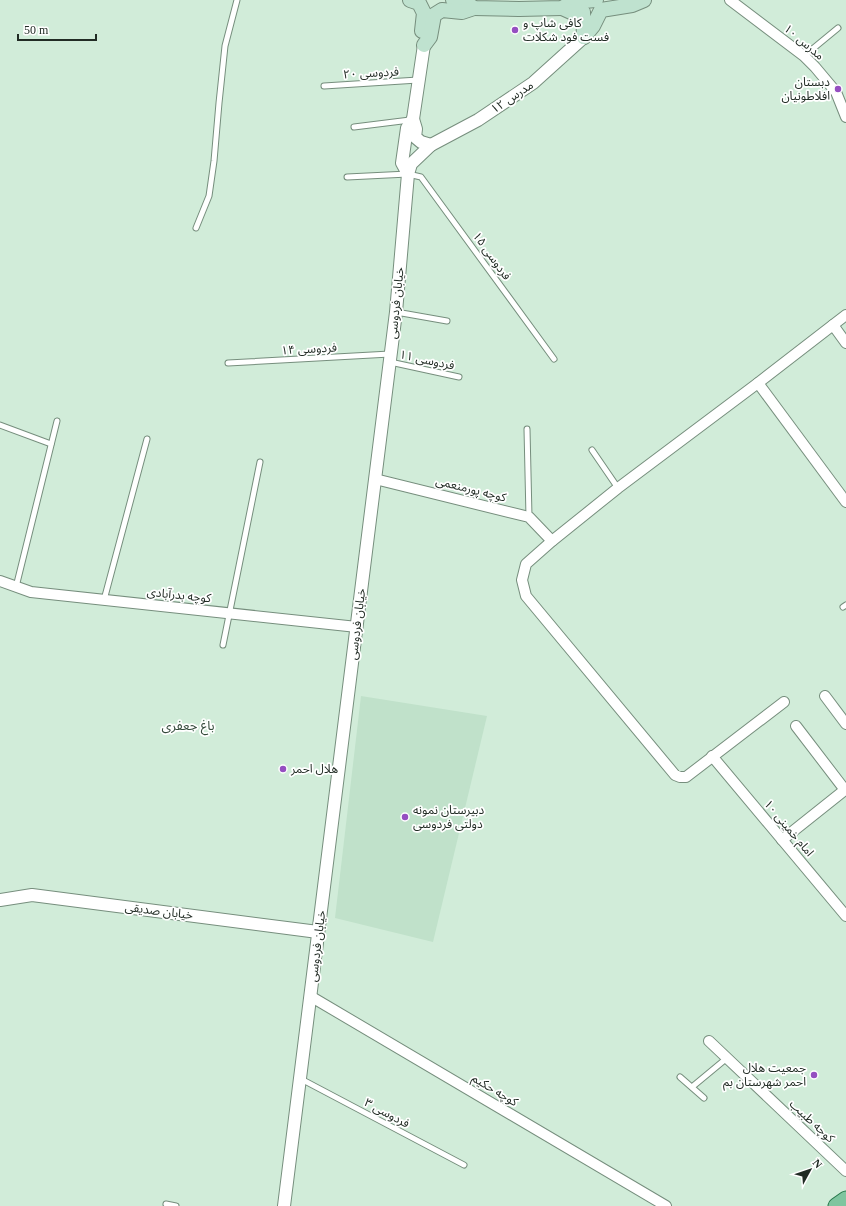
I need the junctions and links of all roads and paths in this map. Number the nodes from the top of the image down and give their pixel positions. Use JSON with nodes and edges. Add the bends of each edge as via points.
{"nodes":[{"id":1,"x":237,"y":0,"type":"edge"},
{"id":2,"x":410,"y":0,"type":"edge"},
{"id":3,"x":453,"y":0,"type":"edge"},
{"id":4,"x":596,"y":0,"type":"edge"},
{"id":5,"x":644,"y":0,"type":"edge"},
{"id":6,"x":730,"y":0,"type":"edge"},
{"id":7,"x":474,"y":8,"type":"junction"},
{"id":8,"x":562,"y":8,"type":"junction"},
{"id":9,"x":838,"y":28,"type":"dead end"},
{"id":10,"x":584,"y":37,"type":"junction"},
{"id":11,"x":424,"y":45,"type":"junction"},
{"id":12,"x":804,"y":56,"type":"junction"},
{"id":13,"x":419,"y":80,"type":"junction"},
{"id":14,"x":324,"y":86,"type":"dead end"},
{"id":15,"x":846,"y":117,"type":"edge"},
{"id":16,"x":413,"y":120,"type":"junction"},
{"id":17,"x":354,"y":127,"type":"dead end"},
{"id":18,"x":432,"y":145,"type":"junction"},
{"id":19,"x":408,"y":174,"type":"junction"},
{"id":20,"x":347,"y":177,"type":"dead end"},
{"id":21,"x":196,"y":228,"type":"dead end"},
{"id":22,"x":396,"y":312,"type":"junction"},
{"id":23,"x":846,"y":315,"type":"edge"},
{"id":24,"x":447,"y":321,"type":"dead end"},
{"id":25,"x":833,"y":325,"type":"junction"},
{"id":26,"x":846,"y":343,"type":"edge"},
{"id":27,"x":390,"y":358,"type":"junction"},
{"id":28,"x":554,"y":359,"type":"dead end"},
{"id":29,"x":228,"y":363,"type":"dead end"},
{"id":30,"x":459,"y":377,"type":"dead end"},
{"id":31,"x":758,"y":383,"type":"junction"},
{"id":32,"x":57,"y":421,"type":"dead end"},
{"id":33,"x":0,"y":425,"type":"edge"},
{"id":34,"x":527,"y":429,"type":"dead end"},
{"id":35,"x":147,"y":439,"type":"dead end"},
{"id":36,"x":52,"y":444,"type":"junction"},
{"id":37,"x":592,"y":450,"type":"dead end"},
{"id":38,"x":260,"y":462,"type":"dead end"},
{"id":39,"x":375,"y":479,"type":"junction"},
{"id":40,"x":618,"y":488,"type":"junction"},
{"id":41,"x":845,"y":499,"type":"edge"},
{"id":42,"x":529,"y":517,"type":"junction"},
{"id":43,"x":552,"y":541,"type":"junction"},
{"id":44,"x":0,"y":581,"type":"edge"},
{"id":45,"x":16,"y":587,"type":"junction"},
{"id":46,"x":104,"y":600,"type":"junction"},
{"id":47,"x":230,"y":613,"type":"junction"},
{"id":48,"x":357,"y":627,"type":"junction"},
{"id":49,"x":223,"y":645,"type":"dead end"},
{"id":50,"x":825,"y":696,"type":"dead end"},
{"id":51,"x":784,"y":702,"type":"dead end"},
{"id":52,"x":846,"y":724,"type":"edge"},
{"id":53,"x":796,"y":726,"type":"dead end"},
{"id":54,"x":712,"y":756,"type":"junction"},
{"id":55,"x":845,"y":790,"type":"edge"},
{"id":56,"x":782,"y":840,"type":"junction"},
{"id":57,"x":0,"y":900,"type":"edge"},
{"id":58,"x":844,"y":910,"type":"edge"},
{"id":59,"x":318,"y":932,"type":"junction"},
{"id":60,"x":310,"y":996,"type":"junction"},
{"id":61,"x":708,"y":1041,"type":"dead end"},
{"id":62,"x":727,"y":1058,"type":"junction"},
{"id":63,"x":300,"y":1078,"type":"junction"},
{"id":64,"x":680,"y":1078,"type":"dead end"},
{"id":65,"x":692,"y":1087,"type":"junction"},
{"id":66,"x":704,"y":1098,"type":"dead end"},
{"id":67,"x":464,"y":1165,"type":"dead end"},
{"id":68,"x":846,"y":1171,"type":"edge"},
{"id":69,"x":846,"y":1199,"type":"edge"},
{"id":70,"x":166,"y":1204,"type":"dead end"},
{"id":71,"x":176,"y":1206,"type":"edge"},
{"id":72,"x":284,"y":1206,"type":"edge"},
{"id":73,"x":666,"y":1206,"type":"edge"},
{"id":74,"x":836,"y":1206,"type":"edge"}],
"edges":[{"from":1,"to":21,"type":"lane","via":[[225,46],[209,196]]},
{"from":2,"to":11,"type":"main road","via":[[420,3],[424,13],[421,35]]},
{"from":3,"to":7,"type":"main road","via":[[464,1]]},
{"from":4,"to":8,"type":"main road","via":[[572,2]]},
{"from":5,"to":10,"type":"main road","via":[[632,5],[601,10]]},
{"from":6,"to":12,"type":"street","name":"مدرس ۱۰"},
{"from":7,"to":8,"type":"main road"},
{"from":7,"to":11,"type":"main road","via":[[462,12],[442,10],[434,15],[430,37]]},
{"from":8,"to":10,"type":"main road","via":[[573,13],[583,12]]},
{"from":9,"to":12,"type":"lane"},
{"from":10,"to":18,"type":"street","name":"مدرس ۱۲","via":[[533,83],[478,120]]},
{"from":11,"to":13,"type":"street","name":"خیابان فردوسی"},
{"from":12,"to":15,"type":"street","name":"مدرس ۱۰","via":[[836,92]]},
{"from":13,"to":14,"type":"lane","name":"فردوسی ۲۰"},
{"from":13,"to":16,"type":"street","name":"خیابان فردوسی"},
{"from":16,"to":17,"type":"lane"},
{"from":16,"to":18,"type":"street","via":[[415,138]]},
{"from":16,"to":19,"type":"street","name":"خیابان فردوسی","via":[[407,128],[402,162]]},
{"from":18,"to":19,"type":"street","name":"مدرس ۱۲","via":[[411,164]]},
{"from":19,"to":20,"type":"lane"},
{"from":19,"to":22,"type":"street","name":"خیابان فردوسی"},
{"from":19,"to":28,"type":"lane","name":"فردوسی ۱۵","via":[[421,177]]},
{"from":22,"to":24,"type":"lane"},
{"from":22,"to":27,"type":"street","name":"خیابان فردوسی"},
{"from":23,"to":25,"type":"street"},
{"from":25,"to":26,"type":"street"},
{"from":25,"to":31,"type":"street"},
{"from":27,"to":29,"type":"lane","name":"فردوسی ۱۴"},
{"from":27,"to":30,"type":"lane","name":"فردوسی ۱۱"},
{"from":27,"to":39,"type":"street","name":"خیابان فردوسی"},
{"from":31,"to":40,"type":"street"},
{"from":31,"to":41,"type":"street"},
{"from":32,"to":36,"type":"lane"},
{"from":33,"to":36,"type":"lane"},
{"from":34,"to":42,"type":"lane"},
{"from":35,"to":46,"type":"lane"},
{"from":36,"to":45,"type":"lane"},
{"from":37,"to":40,"type":"lane"},
{"from":38,"to":47,"type":"lane"},
{"from":39,"to":42,"type":"street","name":"کوچه پورمنعمی"},
{"from":39,"to":48,"type":"street","name":"خیابان فردوسی"},
{"from":40,"to":43,"type":"street"},
{"from":42,"to":43,"type":"street"},
{"from":43,"to":54,"type":"street","via":[[526,564],[522,580],[526,596],[675,775],[686,777]]},
{"from":44,"to":45,"type":"street","name":"کوچه بدرآبادی"},
{"from":45,"to":46,"type":"street","name":"کوچه بدرآبادی","via":[[31,592]]},
{"from":46,"to":47,"type":"street","name":"کوچه بدرآبادی"},
{"from":47,"to":48,"type":"street","name":"کوچه بدرآبادی"},
{"from":47,"to":49,"type":"lane"},
{"from":48,"to":59,"type":"street","name":"خیابان فردوسی"},
{"from":50,"to":52,"type":"street"},
{"from":51,"to":54,"type":"street"},
{"from":53,"to":55,"type":"street"},
{"from":54,"to":56,"type":"street","name":"امام خمینی ۱۰"},
{"from":55,"to":56,"type":"street"},
{"from":56,"to":58,"type":"street","name":"امام خمینی ۱۰"},
{"from":57,"to":59,"type":"street","name":"خیابان صدیقی","via":[[32,895]]},
{"from":59,"to":60,"type":"street","name":"خیابان فردوسی"},
{"from":60,"to":63,"type":"street","name":"خیابان فردوسی"},
{"from":60,"to":73,"type":"street","name":"کوچه حکیم"},
{"from":61,"to":62,"type":"street","name":"کوچه طبیب"},
{"from":62,"to":65,"type":"lane"},
{"from":62,"to":68,"type":"street","name":"کوچه طبیب"},
{"from":63,"to":67,"type":"lane","name":"فردوسی ۳"},
{"from":63,"to":72,"type":"street","name":"خیابان فردوسی"},
{"from":64,"to":65,"type":"lane"},
{"from":65,"to":66,"type":"lane"},
{"from":69,"to":74,"type":"main road"},
{"from":70,"to":71,"type":"lane"}]}
